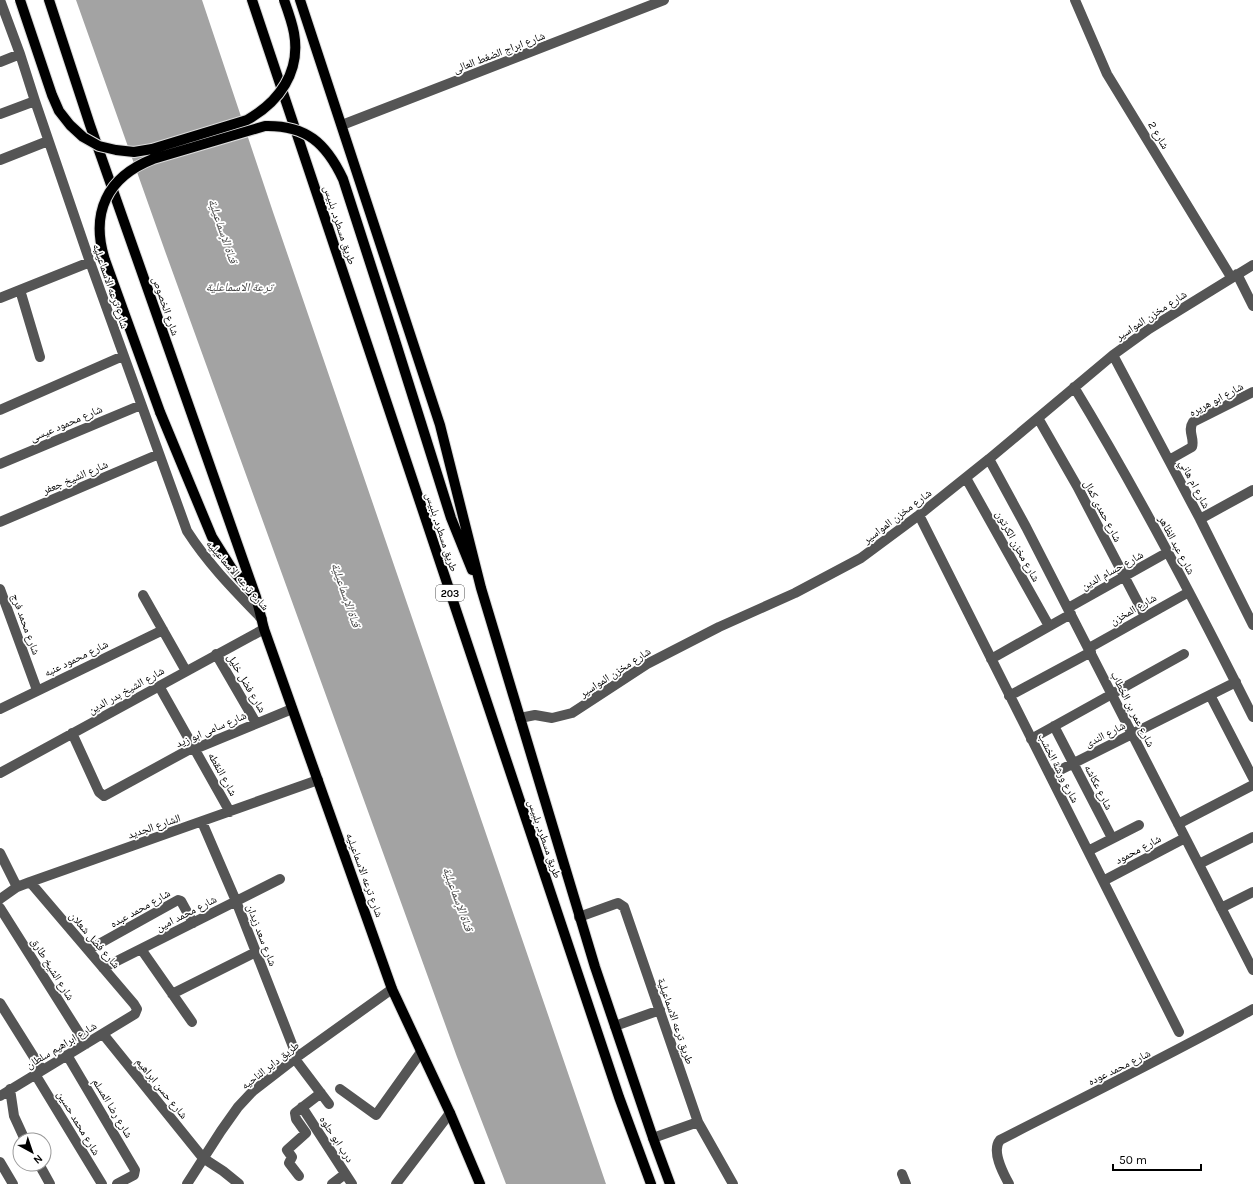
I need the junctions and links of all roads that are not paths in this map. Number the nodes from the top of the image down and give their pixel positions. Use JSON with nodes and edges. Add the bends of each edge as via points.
{"nodes":[{"id":1,"x":20,"y":0,"type":"edge"},
{"id":2,"x":49,"y":0,"type":"edge"},
{"id":3,"x":252,"y":0,"type":"edge"},
{"id":4,"x":284,"y":0,"type":"edge"},
{"id":5,"x":300,"y":0,"type":"edge"},
{"id":6,"x":664,"y":0,"type":"edge"},
{"id":7,"x":1075,"y":0,"type":"edge"},
{"id":8,"x":1,"y":5,"type":"edge"},
{"id":9,"x":20,"y":54,"type":"junction"},
{"id":10,"x":0,"y":62,"type":"edge"},
{"id":11,"x":35,"y":102,"type":"junction"},
{"id":12,"x":0,"y":114,"type":"edge"},
{"id":13,"x":342,"y":125,"type":"junction"},
{"id":14,"x":48,"y":142,"type":"junction"},
{"id":15,"x":0,"y":160,"type":"edge"},
{"id":16,"x":90,"y":262,"type":"junction"},
{"id":17,"x":1253,"y":265,"type":"edge"},
{"id":18,"x":1234,"y":276,"type":"junction"},
{"id":19,"x":20,"y":290,"type":"junction"},
{"id":20,"x":0,"y":298,"type":"edge"},
{"id":21,"x":1253,"y":306,"type":"edge"},
{"id":22,"x":1112,"y":355,"type":"junction"},
{"id":23,"x":123,"y":356,"type":"junction"},
{"id":24,"x":40,"y":358,"type":"dead end"},
{"id":25,"x":1074,"y":387,"type":"junction"},
{"id":26,"x":1253,"y":392,"type":"edge"},
{"id":27,"x":141,"y":405,"type":"junction"},
{"id":28,"x":0,"y":410,"type":"edge"},
{"id":29,"x":1038,"y":418,"type":"junction"},
{"id":30,"x":159,"y":454,"type":"junction"},
{"id":31,"x":989,"y":459,"type":"junction"},
{"id":32,"x":1169,"y":460,"type":"junction"},
{"id":33,"x":0,"y":464,"type":"edge"},
{"id":34,"x":966,"y":478,"type":"junction"},
{"id":35,"x":1253,"y":490,"type":"edge"},
{"id":36,"x":919,"y":515,"type":"junction"},
{"id":37,"x":1200,"y":520,"type":"junction"},
{"id":38,"x":0,"y":522,"type":"edge"},
{"id":39,"x":1168,"y":552,"type":"junction"},
{"id":40,"x":1124,"y":576,"type":"junction"},
{"id":41,"x":481,"y":588,"type":"junction"},
{"id":42,"x":0,"y":589,"type":"edge"},
{"id":43,"x":1189,"y":592,"type":"junction"},
{"id":44,"x":143,"y":595,"type":"dead end"},
{"id":45,"x":256,"y":598,"type":"junction"},
{"id":46,"x":1069,"y":611,"type":"junction"},
{"id":47,"x":1145,"y":616,"type":"junction"},
{"id":48,"x":263,"y":624,"type":"junction"},
{"id":49,"x":1253,"y":625,"type":"edge"},
{"id":50,"x":1050,"y":626,"type":"junction"},
{"id":51,"x":163,"y":630,"type":"junction"},
{"id":52,"x":1090,"y":650,"type":"junction"},
{"id":53,"x":216,"y":654,"type":"junction"},
{"id":54,"x":1184,"y":654,"type":"dead end"},
{"id":55,"x":991,"y":658,"type":"junction"},
{"id":56,"x":186,"y":671,"type":"junction"},
{"id":57,"x":1236,"y":682,"type":"junction"},
{"id":58,"x":159,"y":686,"type":"junction"},
{"id":59,"x":37,"y":690,"type":"junction"},
{"id":60,"x":1112,"y":694,"type":"junction"},
{"id":61,"x":1210,"y":695,"type":"junction"},
{"id":62,"x":1009,"y":696,"type":"junction"},
{"id":63,"x":1249,"y":699,"type":"edge"},
{"id":64,"x":292,"y":708,"type":"junction"},
{"id":65,"x":0,"y":709,"type":"edge"},
{"id":66,"x":1253,"y":717,"type":"edge"},
{"id":67,"x":520,"y":718,"type":"junction"},
{"id":68,"x":256,"y":723,"type":"junction"},
{"id":69,"x":1054,"y":726,"type":"junction"},
{"id":70,"x":72,"y":733,"type":"junction"},
{"id":71,"x":1132,"y":734,"type":"junction"},
{"id":72,"x":1031,"y":739,"type":"junction"},
{"id":73,"x":194,"y":748,"type":"junction"},
{"id":74,"x":1074,"y":763,"type":"junction"},
{"id":75,"x":0,"y":773,"type":"edge"},
{"id":76,"x":1050,"y":775,"type":"junction"},
{"id":77,"x":1253,"y":778,"type":"edge"},
{"id":78,"x":318,"y":780,"type":"junction"},
{"id":79,"x":1253,"y":785,"type":"edge"},
{"id":80,"x":230,"y":812,"type":"junction"},
{"id":81,"x":202,"y":822,"type":"junction"},
{"id":82,"x":1178,"y":824,"type":"junction"},
{"id":83,"x":1139,"y":825,"type":"dead end"},
{"id":84,"x":1253,"y":837,"type":"edge"},
{"id":85,"x":1112,"y":838,"type":"junction"},
{"id":86,"x":1185,"y":838,"type":"junction"},
{"id":87,"x":1088,"y":851,"type":"junction"},
{"id":88,"x":0,"y":853,"type":"edge"},
{"id":89,"x":1199,"y":864,"type":"junction"},
{"id":90,"x":280,"y":879,"type":"dead end"},
{"id":91,"x":1103,"y":881,"type":"junction"},
{"id":92,"x":30,"y":882,"type":"junction"},
{"id":93,"x":17,"y":887,"type":"junction"},
{"id":94,"x":1253,"y":892,"type":"edge"},
{"id":95,"x":0,"y":899,"type":"edge"},
{"id":96,"x":236,"y":901,"type":"junction"},
{"id":97,"x":0,"y":908,"type":"edge"},
{"id":98,"x":1221,"y":908,"type":"junction"},
{"id":99,"x":579,"y":917,"type":"junction"},
{"id":100,"x":193,"y":923,"type":"junction"},
{"id":101,"x":141,"y":949,"type":"junction"},
{"id":102,"x":88,"y":950,"type":"junction"},
{"id":103,"x":256,"y":952,"type":"junction"},
{"id":104,"x":103,"y":968,"type":"junction"},
{"id":105,"x":1253,"y":970,"type":"edge"},
{"id":106,"x":392,"y":989,"type":"junction"},
{"id":107,"x":172,"y":994,"type":"junction"},
{"id":108,"x":0,"y":1004,"type":"edge"},
{"id":109,"x":660,"y":1010,"type":"junction"},
{"id":110,"x":1253,"y":1010,"type":"edge"},
{"id":111,"x":135,"y":1014,"type":"joint"},
{"id":112,"x":192,"y":1022,"type":"dead end"},
{"id":113,"x":615,"y":1026,"type":"junction"},
{"id":114,"x":1179,"y":1032,"type":"dead end"},
{"id":115,"x":103,"y":1034,"type":"junction"},
{"id":116,"x":86,"y":1044,"type":"junction"},
{"id":117,"x":421,"y":1052,"type":"junction"},
{"id":118,"x":67,"y":1055,"type":"junction"},
{"id":119,"x":296,"y":1058,"type":"junction"},
{"id":120,"x":39,"y":1072,"type":"junction"},
{"id":121,"x":10,"y":1089,"type":"junction"},
{"id":122,"x":340,"y":1089,"type":"dead end"},
{"id":123,"x":321,"y":1093,"type":"junction"},
{"id":124,"x":0,"y":1096,"type":"edge"},
{"id":125,"x":329,"y":1104,"type":"dead end"},
{"id":126,"x":302,"y":1107,"type":"junction"},
{"id":127,"x":450,"y":1113,"type":"junction"},
{"id":128,"x":698,"y":1122,"type":"junction"},
{"id":129,"x":21,"y":1132,"type":"edge"},
{"id":130,"x":653,"y":1138,"type":"junction"},
{"id":131,"x":203,"y":1158,"type":"junction"},
{"id":132,"x":0,"y":1162,"type":"edge"},
{"id":133,"x":43,"y":1172,"type":"edge"},
{"id":134,"x":345,"y":1174,"type":"junction"},
{"id":135,"x":902,"y":1174,"type":"dead end"},
{"id":136,"x":299,"y":1176,"type":"dead end"},
{"id":137,"x":13,"y":1184,"type":"edge"},
{"id":138,"x":50,"y":1184,"type":"edge"},
{"id":139,"x":102,"y":1184,"type":"edge"},
{"id":140,"x":117,"y":1184,"type":"edge"},
{"id":141,"x":187,"y":1184,"type":"edge"},
{"id":142,"x":239,"y":1184,"type":"edge"},
{"id":143,"x":332,"y":1184,"type":"edge"},
{"id":144,"x":352,"y":1184,"type":"edge"},
{"id":145,"x":396,"y":1184,"type":"edge"},
{"id":146,"x":480,"y":1184,"type":"edge"},
{"id":147,"x":651,"y":1184,"type":"edge"},
{"id":148,"x":670,"y":1184,"type":"edge"},
{"id":149,"x":733,"y":1184,"type":"edge"},
{"id":150,"x":906,"y":1184,"type":"edge"},
{"id":151,"x":1009,"y":1184,"type":"edge"}],
"edges":[{"from":1,"to":4,"type":"main road","bridge":true,"via":[[52,95],[70,126],[99,146],[134,152],[152,149],[247,120],[261,113],[272,103],[289,78],[295,48],[294,34]]},
{"from":2,"to":45,"type":"main road","name":"شارع الخصوص","via":[[90,125]]},
{"from":3,"to":147,"type":"main road","name":"طريق مسطرد, بلبيس","number":"203","via":[[619,1097]]},
{"from":5,"to":13,"type":"main road","name":"طريق مسطرد, بلبيس","number":"203"},
{"from":6,"to":13,"type":"street","name":"شارع ابراج الضغط العالى"},
{"from":7,"to":18,"type":"street","name":"شارع 2","via":[[1107,74]]},
{"from":8,"to":9,"type":"street","name":"شارع ترعه الاسماعيليه"},
{"from":9,"to":10,"type":"street"},
{"from":9,"to":11,"type":"street","name":"شارع ترعه الاسماعيليه"},
{"from":11,"to":12,"type":"street"},
{"from":11,"to":14,"type":"street","name":"شارع ترعه الاسماعيليه"},
{"from":13,"to":41,"type":"main road","name":"طريق مسطرد, بلبيس","number":"203","via":[[440,426]]},
{"from":14,"to":15,"type":"street"},
{"from":14,"to":16,"type":"street","name":"شارع ترعه الاسماعيليه"},
{"from":16,"to":19,"type":"street"},
{"from":16,"to":23,"type":"street","name":"شارع ترعه الاسماعيليه"},
{"from":17,"to":18,"type":"street","name":"شارع مخزن المواسير"},
{"from":18,"to":21,"type":"street","name":"شارع 2"},
{"from":18,"to":22,"type":"street","name":"شارع مخزن المواسير"},
{"from":19,"to":20,"type":"street"},
{"from":19,"to":24,"type":"street"},
{"from":22,"to":25,"type":"street","name":"شارع مخزن المواسير"},
{"from":22,"to":32,"type":"street","name":"شارع ام هاني"},
{"from":23,"to":27,"type":"street","name":"شارع ترعه الاسماعيليه"},
{"from":23,"to":28,"type":"street"},
{"from":25,"to":29,"type":"street","name":"شارع مخزن المواسير"},
{"from":25,"to":39,"type":"street","name":"شارع عبد الظاهر","via":[[1125,472]]},
{"from":26,"to":32,"type":"street","name":"شارع ابو هريره","via":[[1193,422],[1190,429],[1192,447]]},
{"from":27,"to":30,"type":"street","name":"شارع ترعه الاسماعيليه"},
{"from":27,"to":33,"type":"street","name":"شارع محمود عيسى"},
{"from":29,"to":31,"type":"street","name":"شارع مخزن المواسير"},
{"from":29,"to":40,"type":"street","name":"شارع حمدى كمال"},
{"from":30,"to":38,"type":"street","name":"شارع الشيخ جعفر"},
{"from":30,"to":48,"type":"street","name":"شارع ترعه الاسماعيليه","via":[[187,531],[216,572]]},
{"from":31,"to":34,"type":"street","name":"شارع مخزن المواسير"},
{"from":31,"to":46,"type":"street","name":"شارع عمر بن الخطاب"},
{"from":32,"to":37,"type":"street","name":"شارع ام هاني"},
{"from":34,"to":36,"type":"street","name":"شارع مخزن المواسير"},
{"from":34,"to":50,"type":"street","name":"شارع مخزن الكرتون"},
{"from":35,"to":37,"type":"street"},
{"from":36,"to":55,"type":"street","name":"شارع ورشة الخشب"},
{"from":36,"to":67,"type":"street","name":"شارع مخزن المواسير","via":[[854,562],[647,664],[572,713],[552,718],[535,715]]},
{"from":37,"to":49,"type":"street","name":"شارع ام هاني"},
{"from":39,"to":40,"type":"street","name":"شارع حسام الدين"},
{"from":39,"to":43,"type":"street","name":"شارع عبد الظاهر"},
{"from":40,"to":46,"type":"street","name":"شارع حسام الدين"},
{"from":40,"to":47,"type":"street","name":"شارع حمدى كمال"},
{"from":41,"to":45,"type":"main road","bridge":true,"via":[[456,530],[343,179],[330,156],[308,135],[280,126],[265,126],[140,164],[118,181],[109,192],[100,219],[99,233],[105,260],[160,412],[212,537],[232,569]]},
{"from":41,"to":67,"type":"main road","name":"طريق مسطرد, بلبيس","number":"203"},
{"from":42,"to":59,"type":"street","name":"شارع محمد فرج"},
{"from":43,"to":47,"type":"street","name":"شارع المخزن"},
{"from":43,"to":57,"type":"street","name":"شارع عبد الظاهر"},
{"from":44,"to":51,"type":"street"},
{"from":45,"to":48,"type":"main road","name":"شارع الخصوص"},
{"from":46,"to":50,"type":"street","name":"شارع حسام الدين"},
{"from":46,"to":52,"type":"street","name":"شارع عمر بن الخطاب"},
{"from":47,"to":52,"type":"street","name":"شارع المخزن"},
{"from":48,"to":53,"type":"street","name":"شارع الشيخ بدر الدين"},
{"from":48,"to":64,"type":"main road","name":"شارع ترعه الاسماعيليه"},
{"from":50,"to":55,"type":"street","name":"شارع حسام الدين"},
{"from":51,"to":56,"type":"street"},
{"from":51,"to":59,"type":"street","name":"شارع محمود عنبه"},
{"from":52,"to":60,"type":"street","name":"شارع عمر بن الخطاب"},
{"from":52,"to":62,"type":"street","name":"شارع المخزن"},
{"from":53,"to":56,"type":"street","name":"شارع الشيخ بدر الدين"},
{"from":53,"to":68,"type":"street","name":"شارع فضل خليل"},
{"from":54,"to":60,"type":"street"},
{"from":55,"to":62,"type":"street","name":"شارع ورشة الخشب"},
{"from":56,"to":58,"type":"street","name":"شارع الشيخ بدر الدين"},
{"from":57,"to":61,"type":"street","name":"شارع الندى"},
{"from":57,"to":63,"type":"street","name":"شارع عبد الظاهر"},
{"from":58,"to":70,"type":"street","name":"شارع الشيخ بدر الدين"},
{"from":58,"to":73,"type":"street","name":"شارع النقطه"},
{"from":59,"to":65,"type":"street","name":"شارع محمود عنبه"},
{"from":60,"to":69,"type":"street"},
{"from":60,"to":71,"type":"street","name":"شارع عمر بن الخطاب"},
{"from":61,"to":71,"type":"street","name":"شارع الندى"},
{"from":61,"to":77,"type":"street"},
{"from":62,"to":72,"type":"street","name":"شارع ورشة الخشب"},
{"from":63,"to":66,"type":"street","name":"شارع عبد الظاهر"},
{"from":64,"to":68,"type":"street","name":"شارع سامى ابو زيد"},
{"from":64,"to":78,"type":"main road","name":"شارع ترعه الاسماعيليه"},
{"from":67,"to":99,"type":"main road","name":"طريق مسطرد, بلبيس","number":"203"},
{"from":68,"to":73,"type":"street","name":"شارع سامى ابو زيد"},
{"from":69,"to":72,"type":"street"},
{"from":69,"to":74,"type":"street","name":"شارع عكاشه"},
{"from":70,"to":73,"type":"street","name":"شارع سامى ابو زيد","via":[[102,795]]},
{"from":70,"to":75,"type":"street","name":"شارع الشيخ بدر الدين"},
{"from":71,"to":74,"type":"street","name":"شارع الندى"},
{"from":71,"to":82,"type":"street","name":"شارع عمر بن الخطاب"},
{"from":72,"to":76,"type":"street","name":"شارع ورشة الخشب"},
{"from":73,"to":80,"type":"street","name":"شارع النقطه"},
{"from":74,"to":76,"type":"street","name":"شارع الندى"},
{"from":74,"to":85,"type":"street","name":"شارع عكاشه"},
{"from":76,"to":87,"type":"street","name":"شارع ورشة الخشب"},
{"from":78,"to":80,"type":"street","name":"الشارع الجديد"},
{"from":78,"to":106,"type":"main road","name":"شارع ترعه الاسماعيليه"},
{"from":79,"to":82,"type":"street"},
{"from":80,"to":81,"type":"street","name":"الشارع الجديد"},
{"from":81,"to":92,"type":"street","name":"الشارع الجديد"},
{"from":81,"to":96,"type":"street","name":"شارع سعد زيدان"},
{"from":82,"to":86,"type":"street","name":"شارع عمر بن الخطاب"},
{"from":83,"to":85,"type":"street"},
{"from":84,"to":89,"type":"street"},
{"from":85,"to":87,"type":"street"},
{"from":86,"to":89,"type":"street","name":"شارع عمر بن الخطاب"},
{"from":86,"to":91,"type":"street","name":"شارع محمود"},
{"from":87,"to":91,"type":"street","name":"شارع ورشة الخشب"},
{"from":88,"to":93,"type":"street"},
{"from":89,"to":98,"type":"street","name":"شارع عمر بن الخطاب"},
{"from":90,"to":96,"type":"street","name":"شارع محمد امين"},
{"from":91,"to":114,"type":"street","name":"شارع ورشة الخشب"},
{"from":92,"to":93,"type":"street","name":"الشارع الجديد"},
{"from":92,"to":102,"type":"street","name":"شارع فضل شعلان"},
{"from":93,"to":95,"type":"street","name":"الشارع الجديد"},
{"from":94,"to":98,"type":"street"},
{"from":96,"to":100,"type":"street","name":"شارع محمد امين"},
{"from":96,"to":103,"type":"street","name":"شارع سعد زيدان"},
{"from":97,"to":116,"type":"street","name":"شارع الشيخ طارق"},
{"from":98,"to":105,"type":"street","name":"شارع عمر بن الخطاب"},
{"from":99,"to":109,"type":"street","name":"طريق ترعه الاسماعيلية","via":[[615,904],[624,907]]},
{"from":99,"to":113,"type":"main road","name":"طريق مسطرد, بلبيس","number":"203"},
{"from":100,"to":101,"type":"street","name":"شارع محمد امين"},
{"from":100,"to":102,"type":"street","name":"شارع محمد عبده","via":[[178,900]]},
{"from":101,"to":104,"type":"street","name":"شارع محمد امين"},
{"from":101,"to":107,"type":"street"},
{"from":102,"to":104,"type":"street","name":"شارع فضل شعلان"},
{"from":103,"to":107,"type":"street"},
{"from":103,"to":119,"type":"street","name":"شارع سعد زيدان"},
{"from":104,"to":111,"type":"street","name":"شارع فضل شعلان","via":[[136,1006]]},
{"from":106,"to":117,"type":"main road","name":"شارع ترعه الاسماعيليه"},
{"from":106,"to":119,"type":"street","name":"طريق داير الناحيه"},
{"from":107,"to":112,"type":"street"},
{"from":108,"to":120,"type":"street","name":"شارع محمد حسين"},
{"from":109,"to":113,"type":"street"},
{"from":109,"to":128,"type":"street","name":"طريق ترعه الاسماعيلية"},
{"from":110,"to":151,"type":"street","name":"شارع محمد عوده","via":[[1000,1140],[997,1153]]},
{"from":111,"to":115,"type":"street","name":"شارع ابراهيم سلطان"},
{"from":113,"to":130,"type":"main road","name":"طريق مسطرد, بلبيس","number":"203"},
{"from":115,"to":116,"type":"street","name":"شارع ابراهيم سلطان"},
{"from":115,"to":131,"type":"street","name":"شارع حسن ابراهيم"},
{"from":116,"to":118,"type":"street","name":"شارع ابراهيم سلطان"},
{"from":117,"to":122,"type":"street","via":[[376,1116]]},
{"from":117,"to":127,"type":"main road","name":"شارع ترعه الاسماعيليه"},
{"from":118,"to":120,"type":"street","name":"شارع ابراهيم سلطان"},
{"from":118,"to":140,"type":"street","name":"شارع رضا المسلم","via":[[135,1168],[134,1175]]},
{"from":119,"to":123,"type":"street","name":"شارع سعد زيدان"},
{"from":119,"to":131,"type":"street","name":"طريق داير الناحيه","via":[[245,1100]]},
{"from":120,"to":121,"type":"street","name":"شارع ابراهيم سلطان"},
{"from":120,"to":139,"type":"street","name":"شارع محمد حسين"},
{"from":121,"to":124,"type":"street","name":"شارع ابراهيم سلطان"},
{"from":121,"to":129,"type":"street","via":[[14,1116]]},
{"from":123,"to":125,"type":"street","name":"شارع سعد زيدان"},
{"from":123,"to":126,"type":"street"},
{"from":126,"to":134,"type":"street","name":"درب ابو حلوه"},
{"from":126,"to":136,"type":"street","name":"درب ابو حلوه","via":[[295,1116],[306,1134],[287,1150],[292,1157],[289,1163]]},
{"from":127,"to":145,"type":"street"},
{"from":127,"to":146,"type":"main road","name":"شارع ترعه الاسماعيليه"},
{"from":128,"to":130,"type":"street"},
{"from":128,"to":149,"type":"street","name":"طريق ترعه الاسماعيلية"},
{"from":130,"to":148,"type":"main road","name":"طريق مسطرد, بلبيس","number":"203"},
{"from":131,"to":141,"type":"street","name":"طريق داير الناحيه"},
{"from":131,"to":142,"type":"street","name":"شارع حسن ابراهيم"},
{"from":132,"to":137,"type":"street"},
{"from":133,"to":138,"type":"street"},
{"from":134,"to":143,"type":"street"},
{"from":134,"to":144,"type":"street","name":"درب ابو حلوه"},
{"from":135,"to":150,"type":"street"}]}
